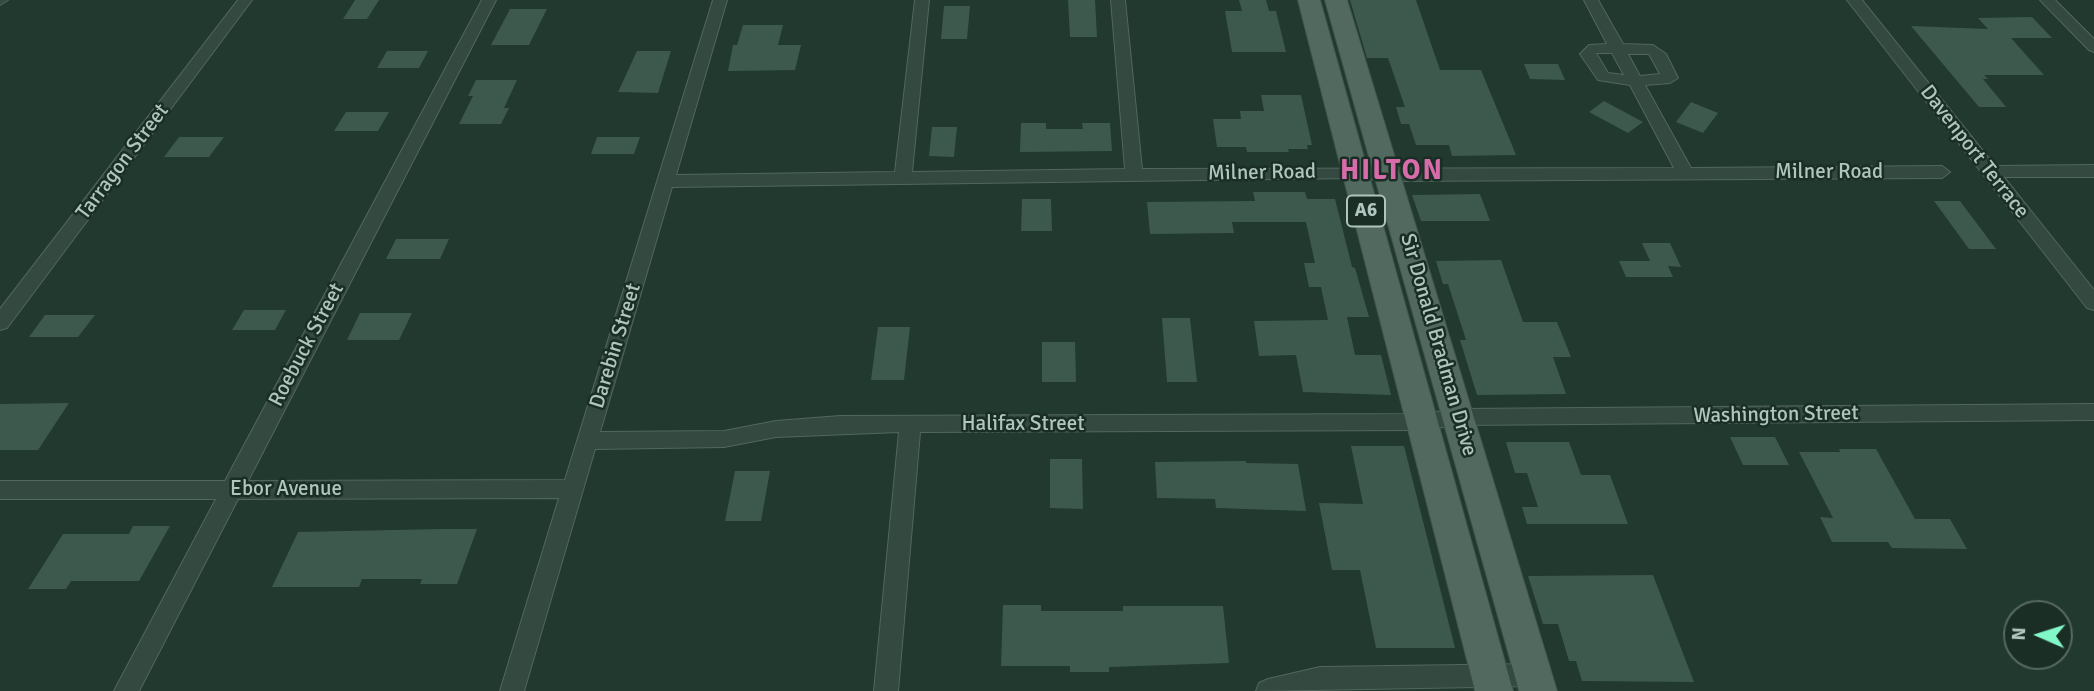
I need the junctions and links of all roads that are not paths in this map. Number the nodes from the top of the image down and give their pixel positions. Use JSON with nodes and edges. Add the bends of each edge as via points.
{"nodes":[{"id":1,"x":245,"y":0,"type":"edge"},
{"id":2,"x":489,"y":0,"type":"edge"},
{"id":3,"x":720,"y":0,"type":"edge"},
{"id":4,"x":922,"y":0,"type":"edge"},
{"id":5,"x":1118,"y":0,"type":"edge"},
{"id":6,"x":1310,"y":0,"type":"edge"},
{"id":7,"x":1336,"y":0,"type":"edge"},
{"id":8,"x":1591,"y":0,"type":"edge"},
{"id":9,"x":1854,"y":0,"type":"edge"},
{"id":10,"x":2047,"y":0,"type":"edge"},
{"id":11,"x":2094,"y":47,"type":"edge"},
{"id":12,"x":1618,"y":48,"type":"junction"},
{"id":13,"x":1634,"y":81,"type":"junction"},
{"id":14,"x":2094,"y":171,"type":"edge"},
{"id":15,"x":1356,"y":172,"type":"junction"},
{"id":16,"x":1942,"y":172,"type":"dead end"},
{"id":17,"x":1990,"y":172,"type":"junction"},
{"id":18,"x":1685,"y":173,"type":"junction"},
{"id":19,"x":1133,"y":175,"type":"junction"},
{"id":20,"x":1388,"y":175,"type":"junction"},
{"id":21,"x":903,"y":178,"type":"junction"},
{"id":22,"x":666,"y":181,"type":"junction"},
{"id":23,"x":2094,"y":303,"type":"edge"},
{"id":24,"x":0,"y":323,"type":"edge"},
{"id":25,"x":2094,"y":412,"type":"edge"},
{"id":26,"x":1459,"y":417,"type":"junction"},
{"id":27,"x":1420,"y":422,"type":"junction"},
{"id":28,"x":910,"y":424,"type":"junction"},
{"id":29,"x":587,"y":441,"type":"junction"},
{"id":30,"x":573,"y":489,"type":"junction"},
{"id":31,"x":0,"y":490,"type":"edge"},
{"id":32,"x":231,"y":490,"type":"junction"},
{"id":33,"x":1492,"y":683,"type":"edge"},
{"id":34,"x":1535,"y":683,"type":"edge"},
{"id":35,"x":126,"y":691,"type":"edge"},
{"id":36,"x":512,"y":691,"type":"edge"},
{"id":37,"x":886,"y":691,"type":"edge"},
{"id":38,"x":1268,"y":691,"type":"edge"}],
"edges":[{"from":1,"to":24,"type":"street","name":"Tarragon Street"},
{"from":2,"to":32,"type":"street","name":"Roebuck Street"},
{"from":3,"to":22,"type":"street","name":"Darebin Street"},
{"from":4,"to":21,"type":"street"},
{"from":5,"to":19,"type":"street"},
{"from":6,"to":15,"type":"main road","name":"Sir Donald Bradman Drive","number":"A6"},
{"from":7,"to":20,"type":"main road","name":"Sir Donald Bradman Drive","number":"A6"},
{"from":8,"to":12,"type":"street"},
{"from":9,"to":17,"type":"street","name":"Davenport Terrace"},
{"from":10,"to":11,"type":"street"},
{"from":12,"to":13,"type":"street"},
{"from":12,"to":13,"type":"street","via":[[1594,48],[1588,54],[1603,77]]},
{"from":12,"to":13,"type":"street","via":[[1653,50],[1670,78]]},
{"from":13,"to":18,"type":"street"},
{"from":14,"to":17,"type":"street"},
{"from":15,"to":19,"type":"street","name":"Milner Road"},
{"from":15,"to":20,"type":"street","name":"Milner Road"},
{"from":15,"to":27,"type":"main road","name":"Sir Donald Bradman Drive","number":"A6"},
{"from":16,"to":18,"type":"street","name":"Milner Road"},
{"from":17,"to":23,"type":"street","name":"Davenport Terrace"},
{"from":18,"to":20,"type":"street","name":"Milner Road"},
{"from":19,"to":21,"type":"street","name":"Milner Road"},
{"from":20,"to":26,"type":"main road","name":"Sir Donald Bradman Drive","number":"A6"},
{"from":21,"to":22,"type":"street","name":"Milner Road"},
{"from":22,"to":29,"type":"street","name":"Darebin Street"},
{"from":25,"to":26,"type":"street","name":"Washington Street"},
{"from":26,"to":27,"type":"street","name":"Halifax Street"},
{"from":26,"to":34,"type":"main road","name":"Sir Donald Bradman Drive","number":"A6"},
{"from":27,"to":28,"type":"street","name":"Halifax Street"},
{"from":27,"to":33,"type":"main road","name":"Sir Donald Bradman Drive","number":"A6"},
{"from":28,"to":29,"type":"street","name":"Halifax Street","via":[[776,429],[724,439]]},
{"from":28,"to":37,"type":"street"},
{"from":29,"to":30,"type":"street","name":"Darebin Street"},
{"from":30,"to":32,"type":"street","name":"Ebor Avenue"},
{"from":30,"to":36,"type":"street","name":"Darebin Street"},
{"from":31,"to":32,"type":"street","name":"Ebor Avenue"},
{"from":32,"to":35,"type":"street","name":"Roebuck Street"},
{"from":33,"to":34,"type":"street"},
{"from":33,"to":38,"type":"street","via":[[1320,678]]}]}
